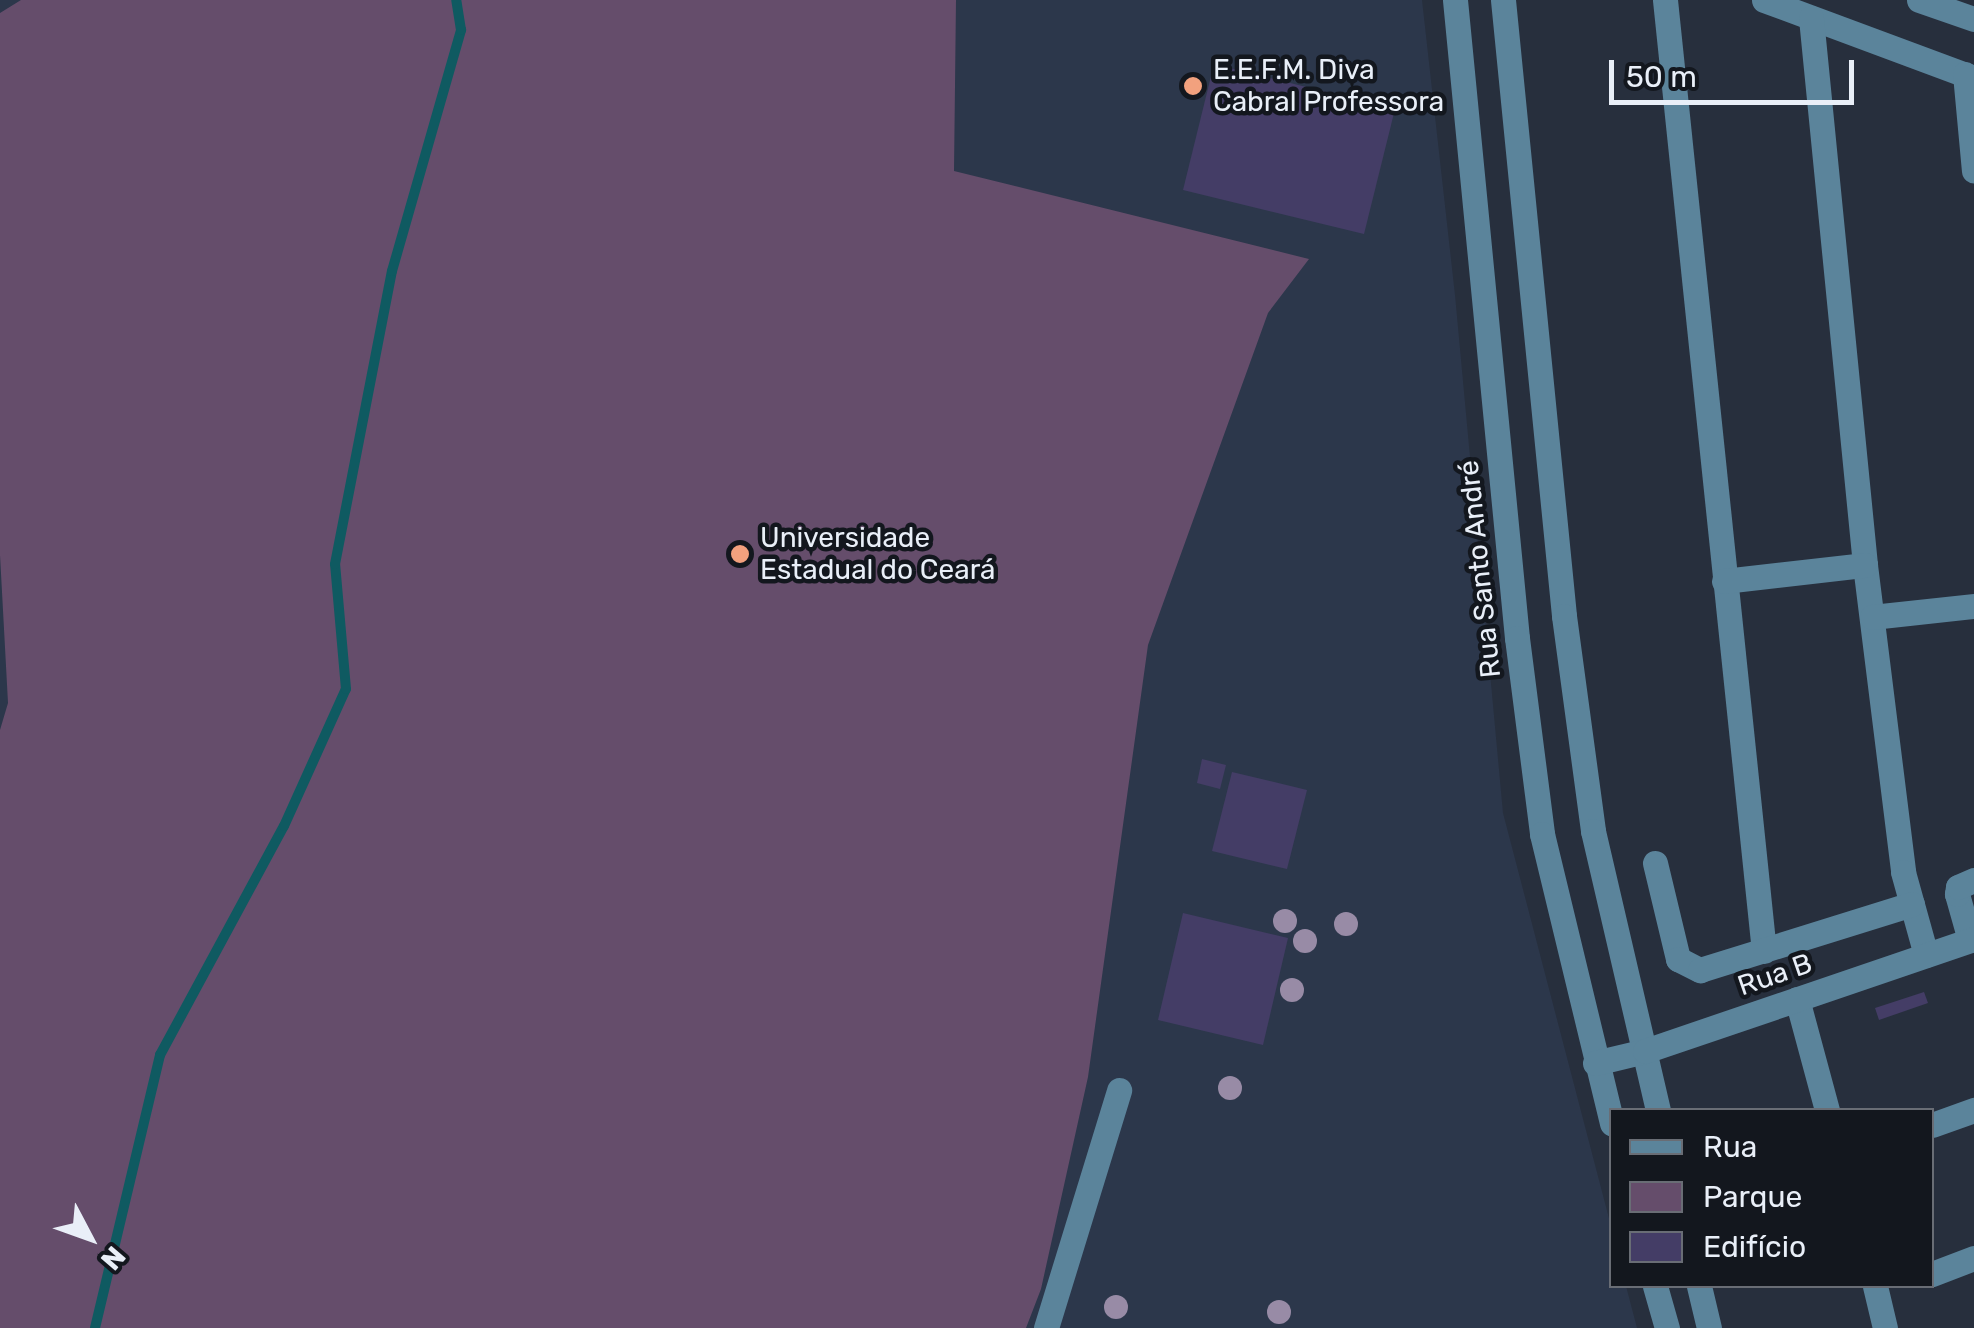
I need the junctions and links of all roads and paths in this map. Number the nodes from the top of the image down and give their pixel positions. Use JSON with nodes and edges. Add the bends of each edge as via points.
{"nodes":[{"id":1,"x":1455,"y":0,"type":"edge"},
{"id":2,"x":1503,"y":0,"type":"edge"},
{"id":3,"x":1665,"y":0,"type":"edge"},
{"id":4,"x":1764,"y":0,"type":"edge"},
{"id":5,"x":1919,"y":0,"type":"edge"},
{"id":6,"x":1811,"y":18,"type":"junction"},
{"id":7,"x":1974,"y":20,"type":"edge"},
{"id":8,"x":1970,"y":76,"type":"edge"},
{"id":9,"x":1974,"y":170,"type":"edge"},
{"id":10,"x":1865,"y":565,"type":"junction"},
{"id":11,"x":1724,"y":581,"type":"junction"},
{"id":12,"x":1974,"y":606,"type":"edge"},
{"id":13,"x":1872,"y":617,"type":"junction"},
{"id":14,"x":1656,"y":863,"type":"dead end"},
{"id":15,"x":1974,"y":880,"type":"edge"},
{"id":16,"x":1912,"y":904,"type":"junction"},
{"id":17,"x":1972,"y":940,"type":"edge"},
{"id":18,"x":1764,"y":951,"type":"junction"},
{"id":19,"x":1926,"y":956,"type":"junction"},
{"id":20,"x":1797,"y":999,"type":"junction"},
{"id":21,"x":1645,"y":1051,"type":"junction"},
{"id":22,"x":1595,"y":1064,"type":"junction"},
{"id":23,"x":1119,"y":1090,"type":"dead end"},
{"id":24,"x":1658,"y":1108,"type":"edge"},
{"id":25,"x":1826,"y":1108,"type":"edge"},
{"id":26,"x":1974,"y":1110,"type":"edge"},
{"id":27,"x":1609,"y":1113,"type":"edge"},
{"id":28,"x":1934,"y":1124,"type":"edge"},
{"id":29,"x":1974,"y":1258,"type":"edge"},
{"id":30,"x":1934,"y":1273,"type":"edge"},
{"id":31,"x":1656,"y":1288,"type":"edge"},
{"id":32,"x":1699,"y":1288,"type":"edge"},
{"id":33,"x":1885,"y":1288,"type":"edge"},
{"id":34,"x":1046,"y":1328,"type":"edge"},
{"id":35,"x":1666,"y":1328,"type":"edge"},
{"id":36,"x":1708,"y":1328,"type":"edge"},
{"id":37,"x":1885,"y":1328,"type":"edge"}],
"edges":[{"from":1,"to":22,"type":"street","name":"Rua Santo André","via":[[1542,834]]},
{"from":2,"to":21,"type":"street","via":[[1564,616],[1593,832]]},
{"from":3,"to":11,"type":"street"},
{"from":4,"to":6,"type":"street"},
{"from":5,"to":7,"type":"street"},
{"from":6,"to":8,"type":"street"},
{"from":6,"to":10,"type":"street"},
{"from":8,"to":9,"type":"street"},
{"from":10,"to":11,"type":"street"},
{"from":10,"to":13,"type":"street"},
{"from":11,"to":18,"type":"street"},
{"from":12,"to":13,"type":"street"},
{"from":13,"to":16,"type":"street"},
{"from":14,"to":18,"type":"street","via":[[1678,960],[1700,970]]},
{"from":15,"to":17,"type":"street","via":[[1957,894]]},
{"from":16,"to":18,"type":"street"},
{"from":16,"to":19,"type":"street"},
{"from":17,"to":19,"type":"street","name":"Rua B"},
{"from":19,"to":20,"type":"street","name":"Rua B"},
{"from":20,"to":21,"type":"street","name":"Rua B"},
{"from":20,"to":25,"type":"street"},
{"from":21,"to":22,"type":"street","name":"Rua B"},
{"from":21,"to":24,"type":"street"},
{"from":22,"to":27,"type":"street","name":"Rua Santo André"},
{"from":23,"to":34,"type":"street"},
{"from":26,"to":28,"type":"street"},
{"from":29,"to":30,"type":"street"},
{"from":31,"to":35,"type":"street"},
{"from":32,"to":36,"type":"street"},
{"from":33,"to":37,"type":"street"}]}
